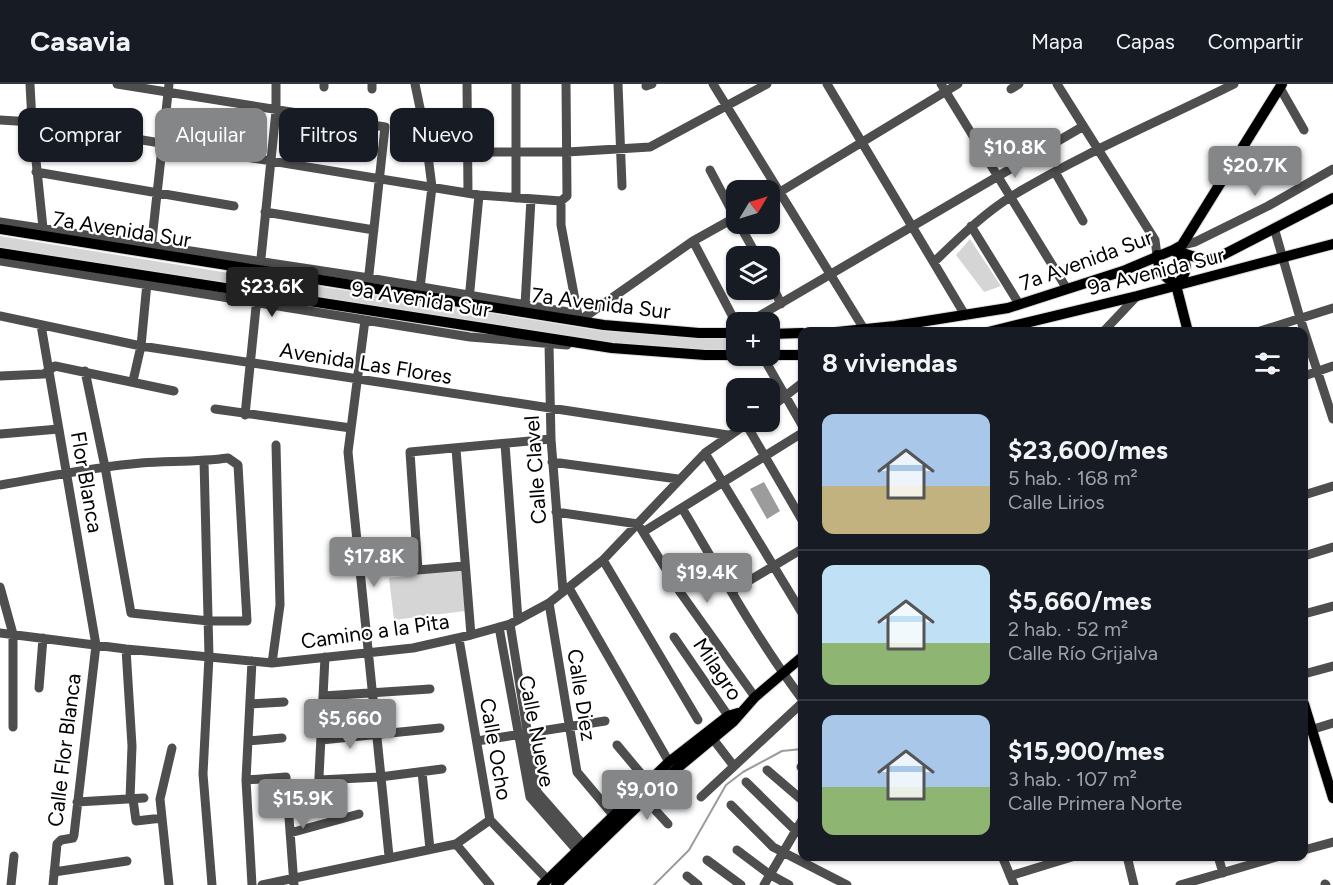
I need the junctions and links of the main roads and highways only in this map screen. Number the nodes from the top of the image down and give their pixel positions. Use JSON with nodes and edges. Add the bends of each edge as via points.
{"nodes":[{"id":1,"x":1281,"y":86,"type":"edge"},
{"id":2,"x":1333,"y":198,"type":"edge"},
{"id":3,"x":0,"y":229,"type":"edge"},
{"id":4,"x":1333,"y":244,"type":"edge"},
{"id":5,"x":1178,"y":248,"type":"junction"},
{"id":6,"x":0,"y":253,"type":"edge"},
{"id":7,"x":1157,"y":255,"type":"junction"},
{"id":8,"x":192,"y":282,"type":"junction"},
{"id":9,"x":1176,"y":285,"type":"junction"},
{"id":10,"x":179,"y":288,"type":"road end"},
{"id":11,"x":878,"y":327,"type":"edge"},
{"id":12,"x":1009,"y":327,"type":"edge"},
{"id":13,"x":1187,"y":327,"type":"edge"},
{"id":14,"x":726,"y":333,"type":"edge"},
{"id":15,"x":798,"y":333,"type":"edge"},
{"id":16,"x":780,"y":334,"type":"edge"},
{"id":17,"x":798,"y":355,"type":"edge"},
{"id":18,"x":798,"y":661,"type":"edge"},
{"id":19,"x":733,"y":717,"type":"junction"},
{"id":20,"x":1308,"y":733,"type":"edge"},
{"id":21,"x":1332,"y":791,"type":"edge"},
{"id":22,"x":584,"y":852,"type":"junction"},
{"id":23,"x":549,"y":883,"type":"edge"}],
"edges":[{"from":1,"to":5,"type":"main road"},
{"from":2,"to":5,"type":"main road","name":"7a Avenida Sur","via":[[1217,258],[1205,260]]},
{"from":3,"to":14,"type":"main road","name":"7a Avenida Sur","via":[[368,283],[579,321],[642,329]]},
{"from":4,"to":9,"type":"main road","name":"9a Avenida Sur"},
{"from":5,"to":7,"type":"main road","name":"7a Avenida Sur"},
{"from":5,"to":9,"type":"main road","via":[[1186,268]]},
{"from":6,"to":8,"type":"main road","name":"9a Avenida Sur"},
{"from":7,"to":9,"type":"main road","via":[[1160,272]]},
{"from":7,"to":11,"type":"main road","name":"7a Avenida Sur","via":[[1123,271],[1019,304]]},
{"from":8,"to":10,"type":"main road"},
{"from":8,"to":17,"type":"main road","name":"9a Avenida Sur","via":[[258,298],[596,346],[705,356]]},
{"from":9,"to":12,"type":"main road","name":"9a Avenida Sur"},
{"from":9,"to":13,"type":"main road"},
{"from":15,"to":16,"type":"main road"},
{"from":18,"to":19,"type":"main road"},
{"from":19,"to":22,"type":"main road"},
{"from":19,"to":22,"type":"main road","via":[[669,762]]},
{"from":20,"to":21,"type":"main road"},
{"from":22,"to":23,"type":"main road"}]}
